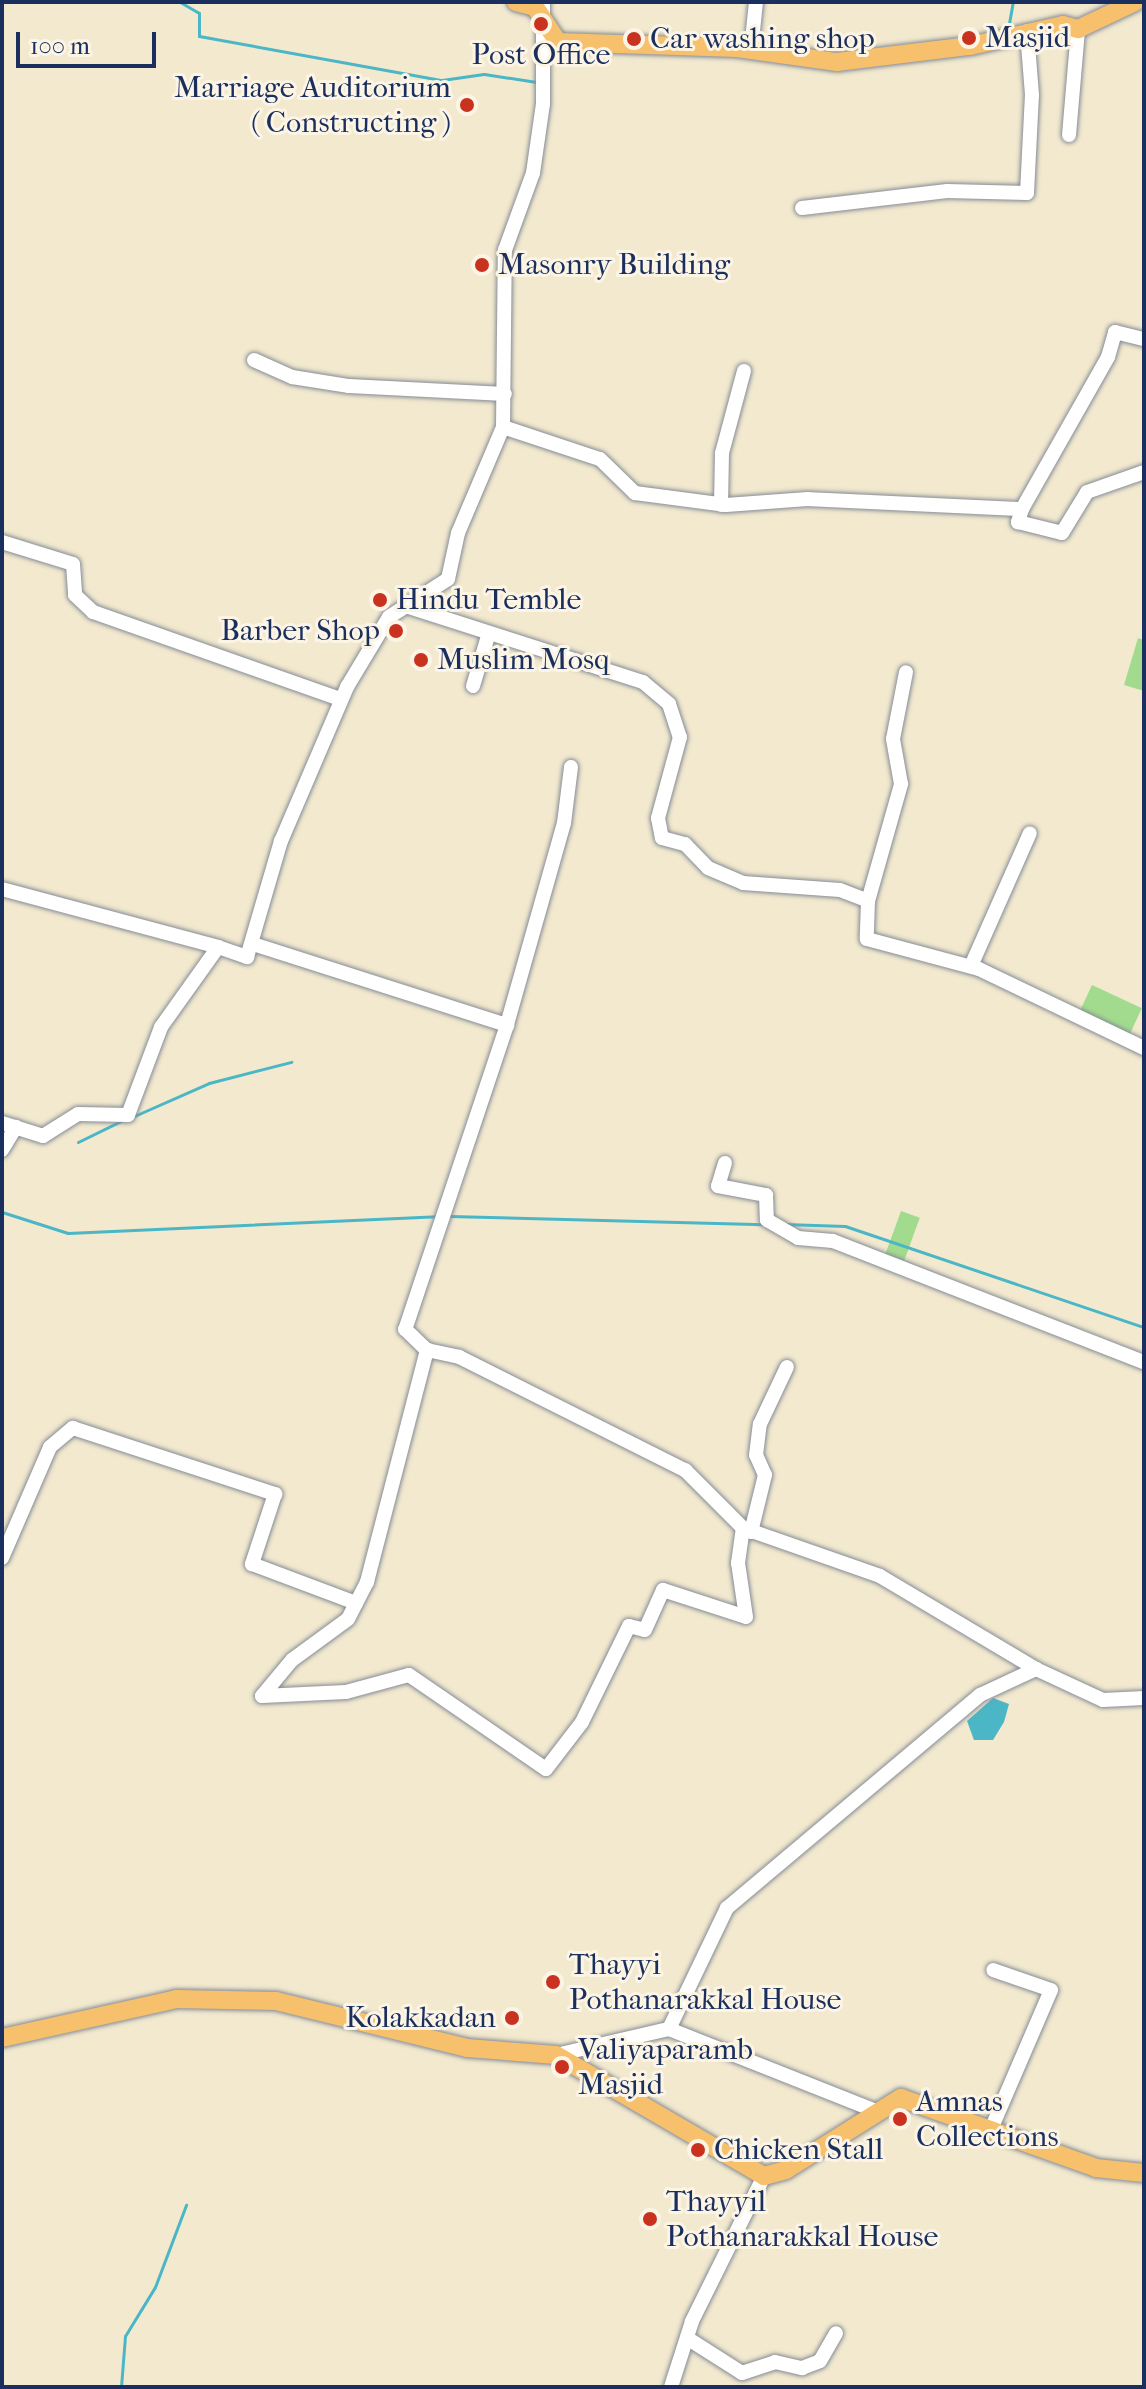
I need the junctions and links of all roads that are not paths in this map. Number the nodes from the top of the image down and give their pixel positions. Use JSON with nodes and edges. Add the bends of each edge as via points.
{"nodes":[{"id":1,"x":516,"y":2,"type":"edge"},
{"id":2,"x":756,"y":2,"type":"edge"},
{"id":3,"x":1135,"y":2,"type":"edge"},
{"id":4,"x":543,"y":9,"type":"edge"},
{"id":5,"x":1078,"y":29,"type":"junction"},
{"id":6,"x":1027,"y":31,"type":"junction"},
{"id":7,"x":751,"y":50,"type":"junction"},
{"id":8,"x":1069,"y":135,"type":"dead end"},
{"id":9,"x":802,"y":208,"type":"dead end"},
{"id":10,"x":1144,"y":339,"type":"edge"},
{"id":11,"x":254,"y":360,"type":"dead end"},
{"id":12,"x":744,"y":371,"type":"dead end"},
{"id":13,"x":505,"y":394,"type":"junction"},
{"id":14,"x":503,"y":427,"type":"junction"},
{"id":15,"x":1144,"y":472,"type":"edge"},
{"id":16,"x":721,"y":505,"type":"junction"},
{"id":17,"x":1022,"y":509,"type":"junction"},
{"id":18,"x":2,"y":542,"type":"edge"},
{"id":19,"x":409,"y":607,"type":"junction"},
{"id":20,"x":488,"y":636,"type":"junction"},
{"id":21,"x":906,"y":672,"type":"dead end"},
{"id":22,"x":473,"y":686,"type":"dead end"},
{"id":23,"x":340,"y":699,"type":"junction"},
{"id":24,"x":571,"y":767,"type":"dead end"},
{"id":25,"x":1030,"y":833,"type":"dead end"},
{"id":26,"x":2,"y":889,"type":"edge"},
{"id":27,"x":868,"y":901,"type":"junction"},
{"id":28,"x":253,"y":944,"type":"junction"},
{"id":29,"x":218,"y":947,"type":"junction"},
{"id":30,"x":971,"y":966,"type":"junction"},
{"id":31,"x":507,"y":1025,"type":"junction"},
{"id":32,"x":1144,"y":1048,"type":"edge"},
{"id":33,"x":9,"y":1125,"type":"edge"},
{"id":34,"x":2,"y":1150,"type":"edge"},
{"id":35,"x":725,"y":1163,"type":"dead end"},
{"id":36,"x":427,"y":1350,"type":"junction"},
{"id":37,"x":1144,"y":1362,"type":"edge"},
{"id":38,"x":787,"y":1367,"type":"dead end"},
{"id":39,"x":747,"y":1530,"type":"junction"},
{"id":40,"x":2,"y":1558,"type":"edge"},
{"id":41,"x":356,"y":1603,"type":"junction"},
{"id":42,"x":1036,"y":1669,"type":"junction"},
{"id":43,"x":1144,"y":1698,"type":"edge"},
{"id":44,"x":993,"y":1970,"type":"dead end"},
{"id":45,"x":669,"y":2029,"type":"junction"},
{"id":46,"x":2,"y":2038,"type":"edge"},
{"id":47,"x":556,"y":2055,"type":"junction"},
{"id":48,"x":879,"y":2112,"type":"junction"},
{"id":49,"x":992,"y":2127,"type":"junction"},
{"id":50,"x":1144,"y":2173,"type":"edge"},
{"id":51,"x":764,"y":2176,"type":"junction"},
{"id":52,"x":836,"y":2333,"type":"dead end"},
{"id":53,"x":687,"y":2338,"type":"junction"},
{"id":54,"x":671,"y":2387,"type":"edge"}],
"edges":[{"from":1,"to":4,"type":"main road"},
{"from":2,"to":7,"type":"street"},
{"from":3,"to":5,"type":"main road"},
{"from":4,"to":7,"type":"main road","via":[[558,42]]},
{"from":4,"to":13,"type":"street","via":[[543,104],[533,173],[505,250]]},
{"from":5,"to":6,"type":"main road"},
{"from":5,"to":8,"type":"street"},
{"from":6,"to":7,"type":"main road","via":[[876,60]]},
{"from":6,"to":9,"type":"street","via":[[1032,95],[1027,193],[947,191]]},
{"from":10,"to":17,"type":"street","via":[[1115,332],[1108,357]]},
{"from":11,"to":13,"type":"street","via":[[292,377],[349,386]]},
{"from":12,"to":16,"type":"street","via":[[722,453]]},
{"from":13,"to":14,"type":"street"},
{"from":14,"to":16,"type":"street","via":[[600,459],[635,493]]},
{"from":14,"to":19,"type":"street","via":[[488,474],[458,533],[448,579]]},
{"from":15,"to":17,"type":"street","via":[[1087,492],[1062,533],[1018,522]]},
{"from":16,"to":17,"type":"street","via":[[808,499]]},
{"from":18,"to":23,"type":"street","via":[[73,564],[75,595],[93,612]]},
{"from":19,"to":20,"type":"street"},
{"from":19,"to":23,"type":"street","via":[[389,617]]},
{"from":20,"to":22,"type":"street"},
{"from":20,"to":27,"type":"street","via":[[643,682],[669,704],[680,737],[658,818],[662,838],[743,883],[840,890]]},
{"from":21,"to":27,"type":"street","via":[[893,739],[901,784]]},
{"from":23,"to":28,"type":"street","via":[[281,841]]},
{"from":24,"to":31,"type":"street","via":[[564,823]]},
{"from":25,"to":30,"type":"street"},
{"from":26,"to":29,"type":"street"},
{"from":27,"to":30,"type":"street","via":[[867,939]]},
{"from":28,"to":29,"type":"street","via":[[247,957]]},
{"from":28,"to":31,"type":"street"},
{"from":29,"to":33,"type":"street","via":[[161,1027],[128,1115],[78,1114],[43,1136]]},
{"from":30,"to":32,"type":"street"},
{"from":31,"to":36,"type":"street","via":[[408,1315],[405,1329]]},
{"from":33,"to":34,"type":"street"},
{"from":35,"to":37,"type":"street","via":[[718,1186],[766,1195],[767,1220],[798,1238],[833,1241]]},
{"from":36,"to":39,"type":"street","via":[[459,1357],[685,1470]]},
{"from":36,"to":41,"type":"street"},
{"from":38,"to":39,"type":"street","via":[[760,1424],[756,1455],[765,1475]]},
{"from":39,"to":41,"type":"street","via":[[738,1563],[746,1617],[663,1590],[645,1630],[629,1626],[582,1722],[546,1769],[409,1675],[346,1692],[262,1696]]},
{"from":39,"to":42,"type":"street","via":[[880,1576]]},
{"from":40,"to":41,"type":"street","via":[[50,1447],[73,1428],[275,1494],[252,1564]]},
{"from":42,"to":43,"type":"street","via":[[1103,1700]]},
{"from":42,"to":45,"type":"street","via":[[980,1695],[727,1908]]},
{"from":44,"to":49,"type":"street","via":[[1051,1990]]},
{"from":45,"to":47,"type":"street"},
{"from":45,"to":48,"type":"street"},
{"from":46,"to":47,"type":"main road","via":[[176,1999],[234,1998],[276,2001],[467,2048]]},
{"from":47,"to":51,"type":"main road"},
{"from":48,"to":49,"type":"main road","via":[[911,2099]]},
{"from":48,"to":51,"type":"main road","via":[[798,2164]]},
{"from":49,"to":50,"type":"main road","via":[[1096,2168]]},
{"from":51,"to":53,"type":"street"},
{"from":52,"to":53,"type":"street","via":[[820,2361],[802,2368],[775,2362],[742,2373]]},
{"from":53,"to":54,"type":"street"}]}
